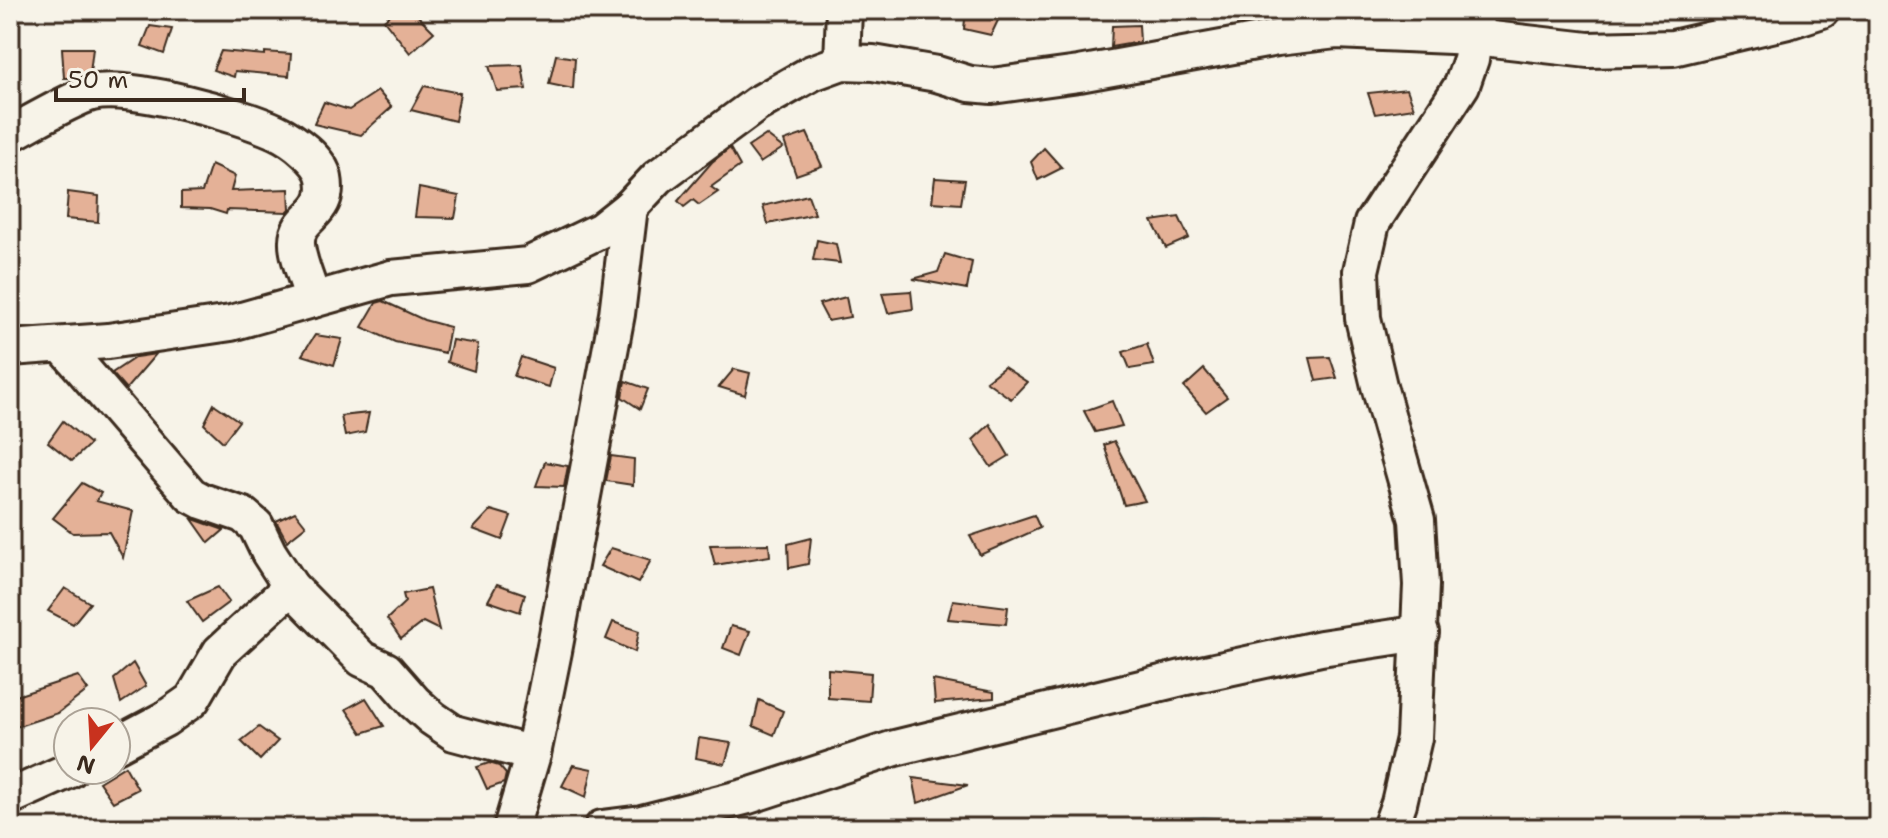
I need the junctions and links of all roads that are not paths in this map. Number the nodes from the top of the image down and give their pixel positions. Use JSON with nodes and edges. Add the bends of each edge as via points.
{"nodes":[{"id":1,"x":844,"y":10,"type":"edge"},
{"id":2,"x":1822,"y":10,"type":"edge"},
{"id":3,"x":1476,"y":23,"type":"edge"},
{"id":4,"x":842,"y":62,"type":"junction"},
{"id":5,"x":10,"y":134,"type":"edge"},
{"id":6,"x":630,"y":207,"type":"junction"},
{"id":7,"x":313,"y":300,"type":"junction"},
{"id":8,"x":62,"y":345,"type":"junction"},
{"id":9,"x":10,"y":348,"type":"edge"},
{"id":10,"x":291,"y":587,"type":"junction"},
{"id":11,"x":1421,"y":633,"type":"junction"},
{"id":12,"x":132,"y":737,"type":"edge"},
{"id":13,"x":533,"y":754,"type":"junction"},
{"id":14,"x":52,"y":778,"type":"edge"},
{"id":15,"x":10,"y":797,"type":"edge"},
{"id":16,"x":511,"y":828,"type":"edge"},
{"id":17,"x":602,"y":828,"type":"edge"},
{"id":18,"x":1390,"y":828,"type":"edge"}],
"edges":[{"from":1,"to":4,"type":"street"},
{"from":2,"to":3,"type":"street","via":[[1673,48],[1588,50]]},
{"from":3,"to":4,"type":"street","via":[[1277,38],[992,86]]},
{"from":3,"to":11,"type":"street","via":[[1462,85],[1372,223],[1361,271],[1363,318],[1417,520]]},
{"from":4,"to":6,"type":"street","via":[[757,104],[658,177]]},
{"from":5,"to":7,"type":"street","via":[[93,93],[130,92],[277,132],[304,149],[324,174],[325,196],[296,240]]},
{"from":6,"to":7,"type":"street","via":[[601,230],[528,265],[391,278]]},
{"from":6,"to":13,"type":"street","via":[[617,314]]},
{"from":7,"to":8,"type":"street","via":[[231,323]]},
{"from":8,"to":9,"type":"street"},
{"from":8,"to":10,"type":"street","via":[[191,495],[243,515],[256,526]]},
{"from":10,"to":12,"type":"street","via":[[220,652],[192,700]]},
{"from":10,"to":13,"type":"street","via":[[362,659],[386,670],[432,718],[454,733]]},
{"from":11,"to":17,"type":"street","via":[[1182,678],[895,748],[748,796]]},
{"from":11,"to":18,"type":"street","via":[[1414,738]]},
{"from":13,"to":16,"type":"street"},
{"from":14,"to":15,"type":"street"}]}
